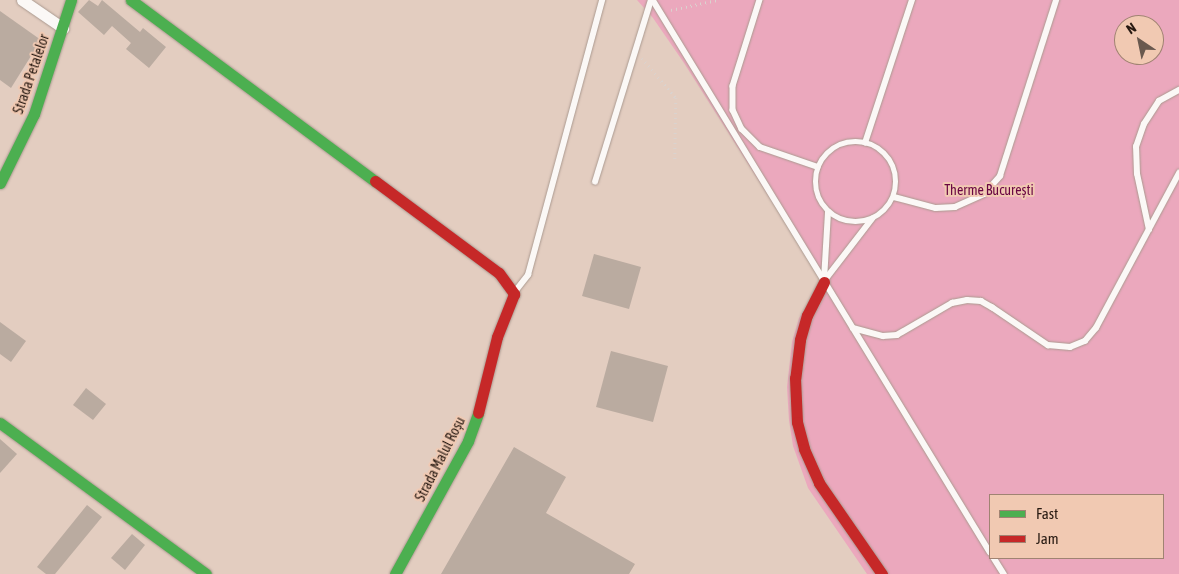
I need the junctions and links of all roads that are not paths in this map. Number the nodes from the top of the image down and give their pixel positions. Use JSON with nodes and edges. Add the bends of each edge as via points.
{"nodes":[{"id":1,"x":22,"y":0,"type":"edge"},
{"id":2,"x":71,"y":0,"type":"edge"},
{"id":3,"x":131,"y":0,"type":"edge"},
{"id":4,"x":602,"y":0,"type":"edge"},
{"id":5,"x":652,"y":0,"type":"edge"},
{"id":6,"x":760,"y":0,"type":"edge"},
{"id":7,"x":912,"y":0,"type":"edge"},
{"id":8,"x":1056,"y":0,"type":"edge"},
{"id":9,"x":63,"y":28,"type":"junction"},
{"id":10,"x":1179,"y":90,"type":"edge"},
{"id":11,"x":865,"y":143,"type":"junction"},
{"id":12,"x":818,"y":167,"type":"junction"},
{"id":13,"x":1179,"y":173,"type":"edge"},
{"id":14,"x":595,"y":182,"type":"dead end"},
{"id":15,"x":0,"y":183,"type":"edge"},
{"id":16,"x":894,"y":197,"type":"junction"},
{"id":17,"x":828,"y":212,"type":"junction"},
{"id":18,"x":872,"y":219,"type":"junction"},
{"id":19,"x":1149,"y":230,"type":"junction"},
{"id":20,"x":824,"y":282,"type":"junction"},
{"id":21,"x":514,"y":294,"type":"junction"},
{"id":22,"x":853,"y":328,"type":"junction"},
{"id":23,"x":0,"y":423,"type":"edge"},
{"id":24,"x":989,"y":550,"type":"edge"},
{"id":25,"x":995,"y":559,"type":"edge"},
{"id":26,"x":206,"y":574,"type":"edge"},
{"id":27,"x":395,"y":574,"type":"edge"},
{"id":28,"x":882,"y":574,"type":"edge"},
{"id":29,"x":1004,"y":574,"type":"edge"}],
"edges":[{"from":1,"to":9,"type":"street"},
{"from":2,"to":9,"type":"street","name":"Strada Petalelor"},
{"from":3,"to":21,"type":"street","via":[[499,273]]},
{"from":4,"to":21,"type":"lane","via":[[528,275]]},
{"from":5,"to":14,"type":"lane"},
{"from":5,"to":20,"type":"lane"},
{"from":6,"to":12,"type":"lane","via":[[733,86],[733,110],[742,129],[760,147]]},
{"from":7,"to":11,"type":"lane"},
{"from":8,"to":16,"type":"lane","via":[[1000,176],[984,194],[955,207],[936,208]]},
{"from":9,"to":15,"type":"street","name":"Strada Petalelor","via":[[34,114]]},
{"from":10,"to":19,"type":"lane","via":[[1159,101],[1144,124],[1136,146],[1137,174]]},
{"from":11,"to":12,"type":"lane","via":[[837,146]]},
{"from":11,"to":16,"type":"lane","via":[[881,150],[892,164],[896,180]]},
{"from":12,"to":17,"type":"lane","via":[[816,191]]},
{"from":13,"to":19,"type":"lane"},
{"from":16,"to":18,"type":"lane","via":[[885,210]]},
{"from":17,"to":18,"type":"lane","via":[[849,222]]},
{"from":17,"to":20,"type":"lane"},
{"from":18,"to":20,"type":"lane"},
{"from":19,"to":22,"type":"lane","via":[[1096,328],[1085,341],[1070,347],[1048,345],[986,304],[967,300],[952,303],[897,335],[883,336]]},
{"from":20,"to":22,"type":"lane"},
{"from":20,"to":28,"type":"street","via":[[807,315],[800,340],[795,378],[797,422],[804,449],[819,483]]},
{"from":21,"to":27,"type":"street","name":"Strada Malul Roșu","via":[[497,337],[482,404],[468,441]]},
{"from":22,"to":24,"type":"lane"},
{"from":23,"to":26,"type":"street"},
{"from":25,"to":29,"type":"lane"}]}
